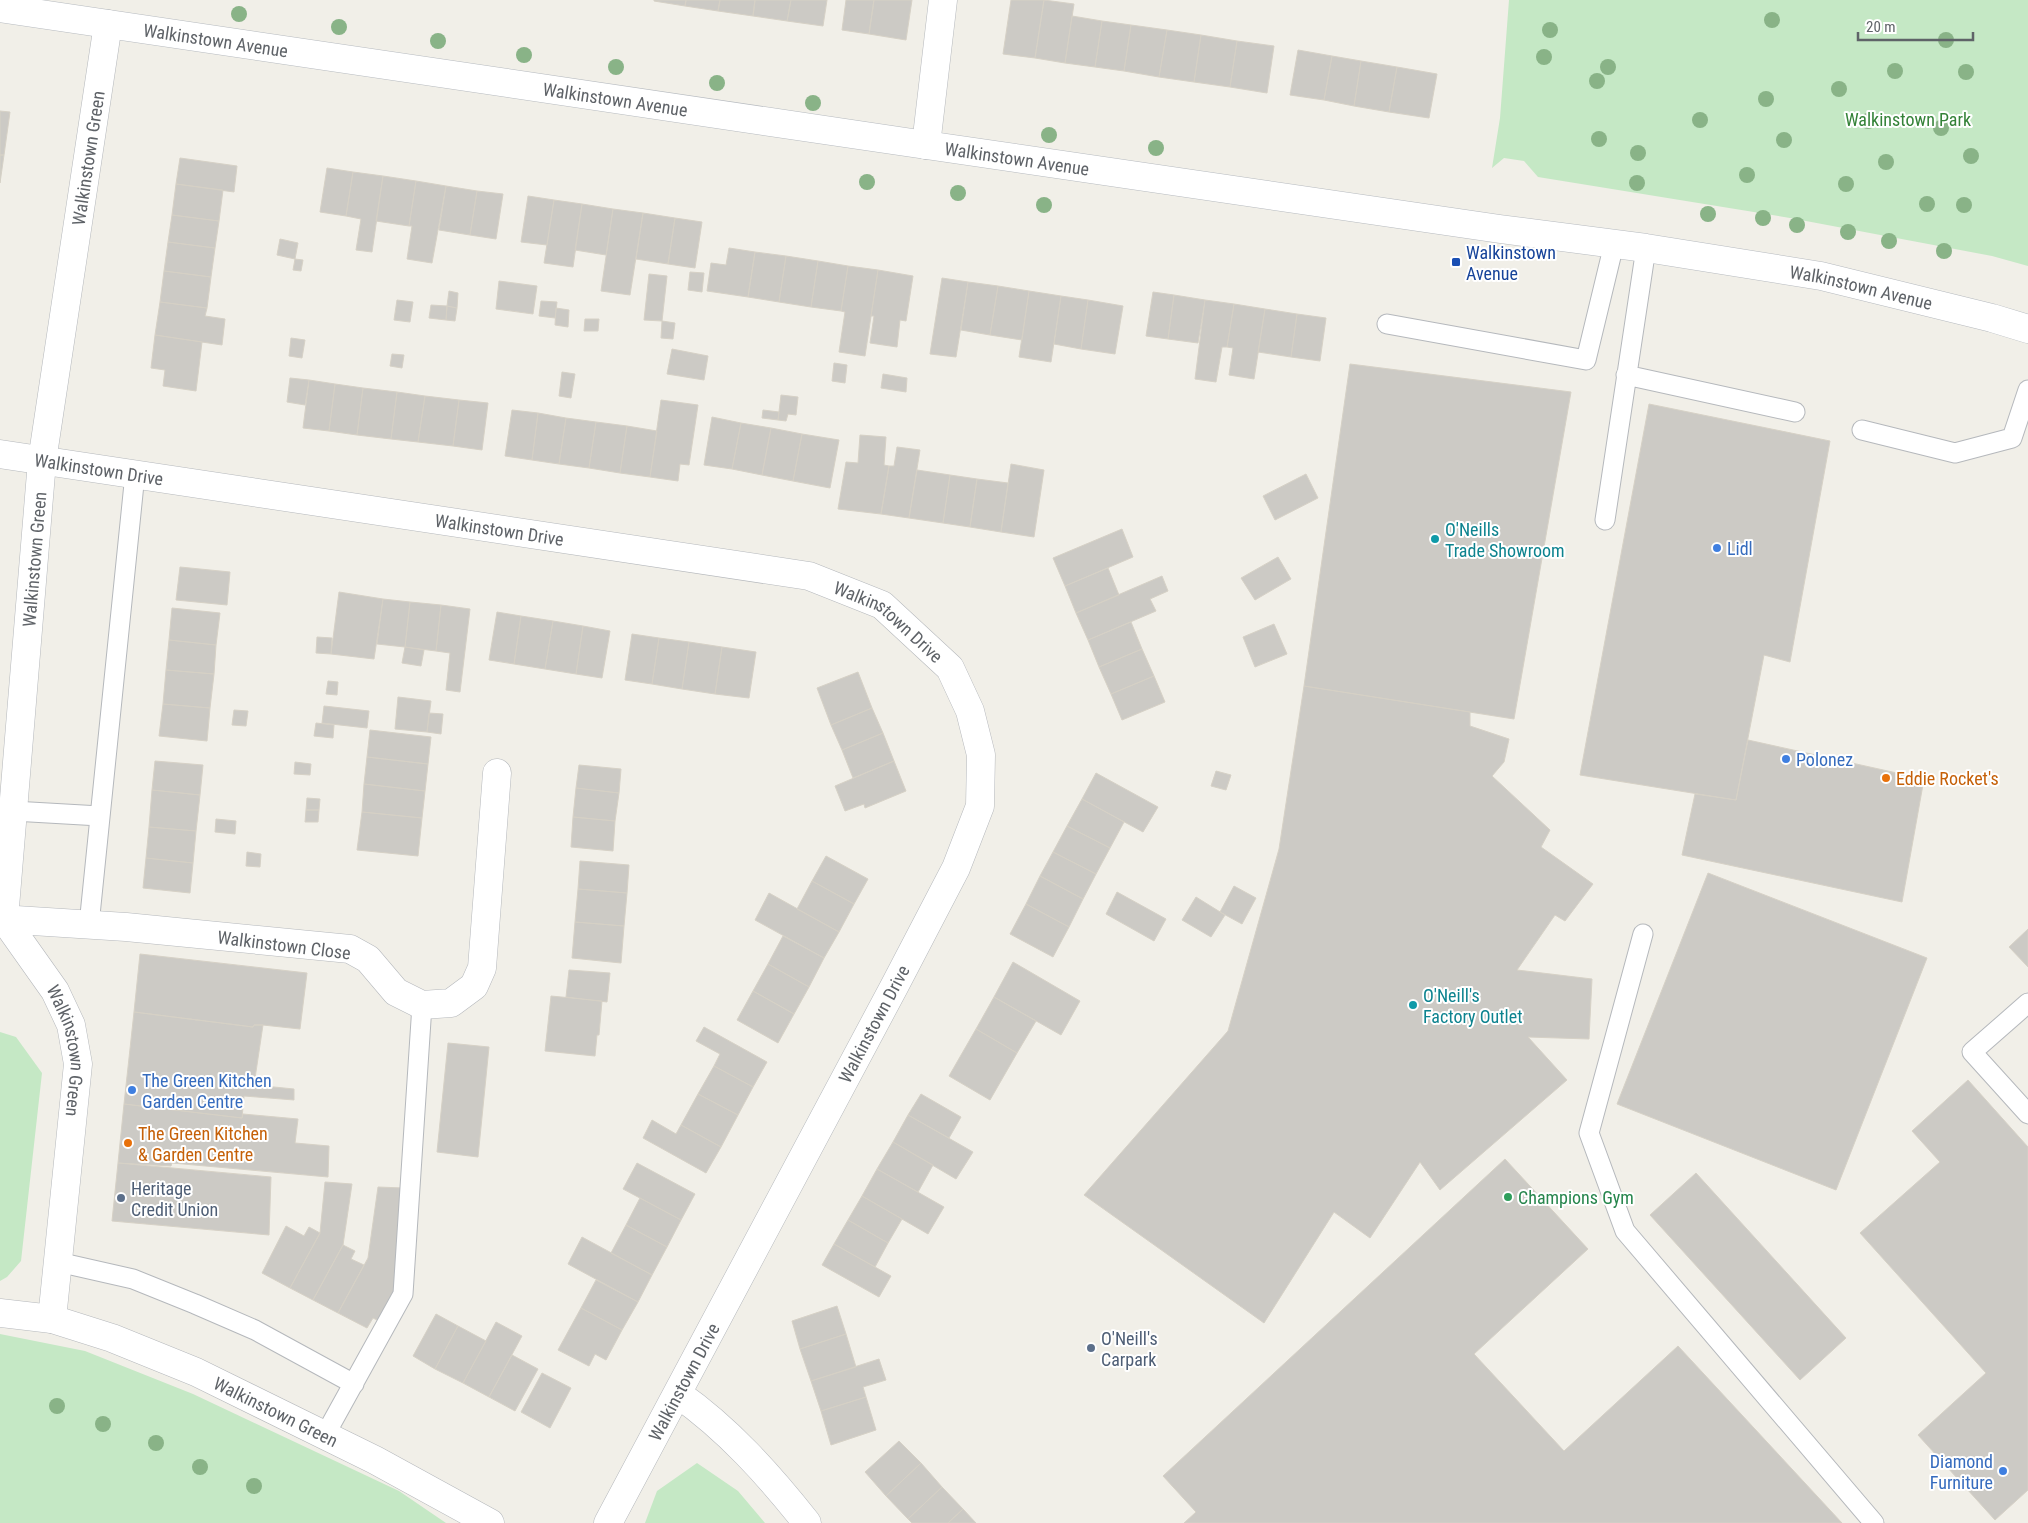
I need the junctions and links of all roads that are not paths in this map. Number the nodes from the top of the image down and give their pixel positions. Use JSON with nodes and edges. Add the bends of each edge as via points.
{"nodes":[{"id":1,"x":944,"y":0,"type":"edge"},
{"id":2,"x":0,"y":8,"type":"edge"},
{"id":3,"x":108,"y":24,"type":"junction"},
{"id":4,"x":926,"y":146,"type":"junction"},
{"id":5,"x":1614,"y":244,"type":"junction"},
{"id":6,"x":1646,"y":248,"type":"junction"},
{"id":7,"x":1387,"y":324,"type":"dead end"},
{"id":8,"x":2028,"y":329,"type":"edge"},
{"id":9,"x":1626,"y":375,"type":"junction"},
{"id":10,"x":2028,"y":390,"type":"edge"},
{"id":11,"x":1795,"y":412,"type":"dead end"},
{"id":12,"x":1862,"y":430,"type":"dead end"},
{"id":13,"x":0,"y":454,"type":"edge"},
{"id":14,"x":42,"y":461,"type":"junction"},
{"id":15,"x":135,"y":474,"type":"junction"},
{"id":16,"x":1605,"y":520,"type":"dead end"},
{"id":17,"x":497,"y":773,"type":"dead end"},
{"id":18,"x":14,"y":811,"type":"junction"},
{"id":19,"x":100,"y":816,"type":"junction"},
{"id":20,"x":1,"y":920,"type":"edge"},
{"id":21,"x":89,"y":925,"type":"junction"},
{"id":22,"x":1643,"y":934,"type":"dead end"},
{"id":23,"x":2028,"y":1003,"type":"edge"},
{"id":24,"x":422,"y":1005,"type":"junction"},
{"id":25,"x":2028,"y":1114,"type":"edge"},
{"id":26,"x":58,"y":1262,"type":"junction"},
{"id":27,"x":0,"y":1313,"type":"edge"},
{"id":28,"x":52,"y":1319,"type":"junction"},
{"id":29,"x":354,"y":1384,"type":"junction"},
{"id":30,"x":678,"y":1394,"type":"junction"},
{"id":31,"x":325,"y":1435,"type":"junction"},
{"id":32,"x":490,"y":1523,"type":"edge"},
{"id":33,"x":608,"y":1523,"type":"edge"},
{"id":34,"x":807,"y":1523,"type":"edge"},
{"id":35,"x":1874,"y":1523,"type":"edge"}],
"edges":[{"from":1,"to":4,"type":"street"},
{"from":2,"to":3,"type":"street","name":"Walkinstown Avenue"},
{"from":3,"to":4,"type":"street","name":"Walkinstown Avenue"},
{"from":3,"to":14,"type":"street","name":"Walkinstown Green"},
{"from":4,"to":5,"type":"street","name":"Walkinstown Avenue"},
{"from":5,"to":6,"type":"street","name":"Walkinstown Avenue"},
{"from":5,"to":7,"type":"lane","via":[[1586,360]]},
{"from":6,"to":8,"type":"street","name":"Walkinstown Avenue","via":[[1821,276]]},
{"from":6,"to":9,"type":"lane"},
{"from":9,"to":11,"type":"lane"},
{"from":9,"to":16,"type":"lane"},
{"from":10,"to":12,"type":"lane","via":[[2012,438],[1955,453]]},
{"from":13,"to":14,"type":"street","name":"Walkinstown Drive"},
{"from":14,"to":15,"type":"street","name":"Walkinstown Drive"},
{"from":14,"to":18,"type":"street","name":"Walkinstown Green"},
{"from":15,"to":19,"type":"lane"},
{"from":15,"to":30,"type":"street","name":"Walkinstown Drive","via":[[809,576],[882,606],[950,668],[970,711],[981,755],[980,806],[951,877]]},
{"from":17,"to":24,"type":"street","via":[[482,968],[474,986],[451,1003]]},
{"from":18,"to":19,"type":"lane"},
{"from":18,"to":20,"type":"street","name":"Walkinstown Green"},
{"from":19,"to":21,"type":"lane"},
{"from":20,"to":21,"type":"street","name":"Walkinstown Close"},
{"from":20,"to":26,"type":"street","name":"Walkinstown Green","via":[[55,991],[71,1025],[78,1064]]},
{"from":21,"to":24,"type":"street","name":"Walkinstown Close","via":[[350,949],[368,960],[396,992]]},
{"from":22,"to":35,"type":"lane","via":[[1589,1133],[1626,1231]]},
{"from":23,"to":25,"type":"lane","via":[[1972,1052]]},
{"from":24,"to":29,"type":"lane","via":[[403,1294]]},
{"from":26,"to":28,"type":"street","name":"Walkinstown Green"},
{"from":26,"to":29,"type":"lane","via":[[133,1278],[255,1330]]},
{"from":27,"to":28,"type":"street","name":"Walkinstown Green"},
{"from":28,"to":31,"type":"street","name":"Walkinstown Green","via":[[112,1338],[196,1372]]},
{"from":29,"to":31,"type":"lane"},
{"from":30,"to":33,"type":"street","name":"Walkinstown Drive"},
{"from":30,"to":34,"type":"street","via":[[698,1408],[754,1460]]},
{"from":31,"to":32,"type":"street","name":"Walkinstown Green"}]}
